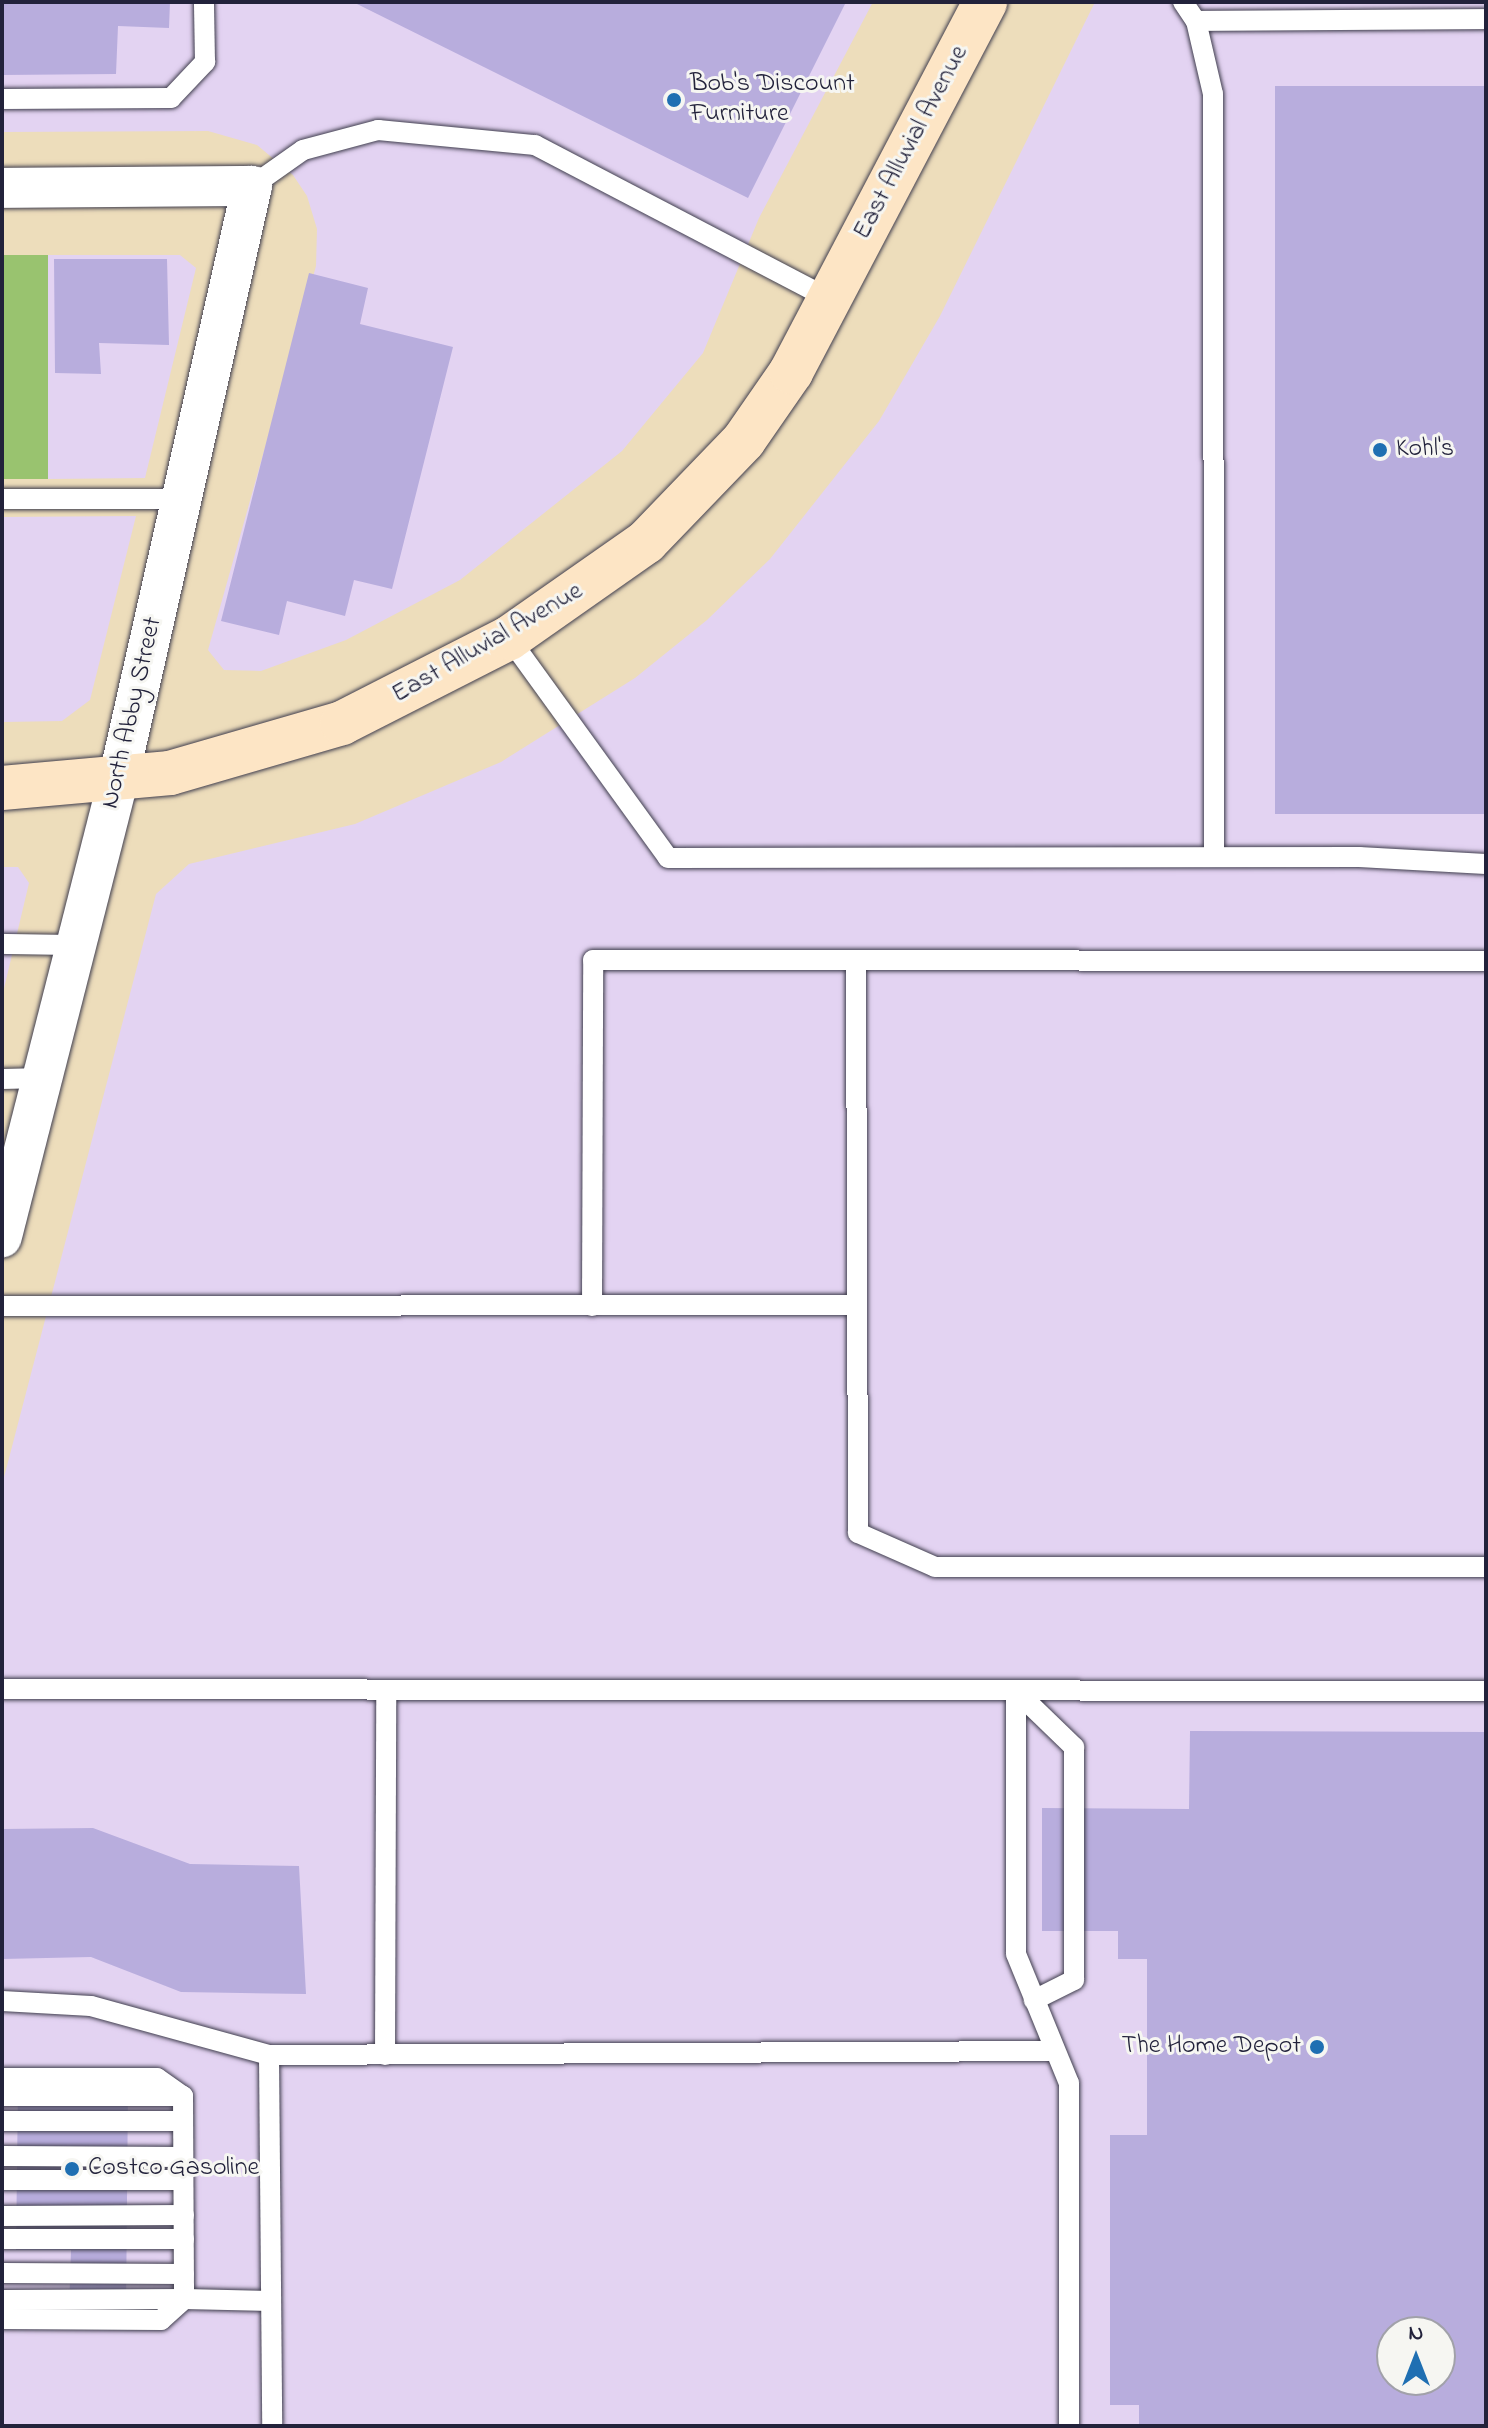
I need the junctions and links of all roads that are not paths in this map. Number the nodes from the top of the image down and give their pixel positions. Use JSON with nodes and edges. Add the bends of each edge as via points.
{"nodes":[{"id":1,"x":204,"y":2,"type":"edge"},
{"id":2,"x":985,"y":2,"type":"edge"},
{"id":3,"x":1183,"y":2,"type":"edge"},
{"id":4,"x":1486,"y":19,"type":"edge"},
{"id":5,"x":1196,"y":21,"type":"junction"},
{"id":6,"x":2,"y":99,"type":"edge"},
{"id":7,"x":252,"y":186,"type":"junction"},
{"id":8,"x":2,"y":188,"type":"edge"},
{"id":9,"x":830,"y":299,"type":"junction"},
{"id":10,"x":2,"y":499,"type":"edge"},
{"id":11,"x":181,"y":499,"type":"junction"},
{"id":12,"x":509,"y":638,"type":"junction"},
{"id":13,"x":118,"y":781,"type":"junction"},
{"id":14,"x":2,"y":788,"type":"edge"},
{"id":15,"x":1214,"y":856,"type":"junction"},
{"id":16,"x":1486,"y":864,"type":"edge"},
{"id":17,"x":2,"y":944,"type":"edge"},
{"id":18,"x":77,"y":945,"type":"junction"},
{"id":19,"x":856,"y":960,"type":"junction"},
{"id":20,"x":1486,"y":961,"type":"edge"},
{"id":21,"x":43,"y":1078,"type":"junction"},
{"id":22,"x":2,"y":1079,"type":"edge"},
{"id":23,"x":2,"y":1237,"type":"edge"},
{"id":24,"x":857,"y":1305,"type":"junction"},
{"id":25,"x":2,"y":1306,"type":"edge"},
{"id":26,"x":592,"y":1306,"type":"junction"},
{"id":27,"x":1486,"y":1567,"type":"edge"},
{"id":28,"x":2,"y":1689,"type":"edge"},
{"id":29,"x":386,"y":1690,"type":"junction"},
{"id":30,"x":1016,"y":1691,"type":"junction"},
{"id":31,"x":1486,"y":1691,"type":"edge"},
{"id":32,"x":1034,"y":2000,"type":"junction"},
{"id":33,"x":2,"y":2001,"type":"edge"},
{"id":34,"x":1054,"y":2051,"type":"junction"},
{"id":35,"x":269,"y":2055,"type":"junction"},
{"id":36,"x":385,"y":2055,"type":"junction"},
{"id":37,"x":2,"y":2078,"type":"edge"},
{"id":38,"x":2,"y":2096,"type":"edge"},
{"id":39,"x":183,"y":2096,"type":"junction"},
{"id":40,"x":2,"y":2121,"type":"edge"},
{"id":41,"x":183,"y":2121,"type":"junction"},
{"id":42,"x":2,"y":2156,"type":"edge"},
{"id":43,"x":183,"y":2157,"type":"junction"},
{"id":44,"x":2,"y":2180,"type":"edge"},
{"id":45,"x":183,"y":2180,"type":"junction"},
{"id":46,"x":184,"y":2215,"type":"junction"},
{"id":47,"x":2,"y":2216,"type":"edge"},
{"id":48,"x":2,"y":2239,"type":"edge"},
{"id":49,"x":184,"y":2239,"type":"junction"},
{"id":50,"x":2,"y":2273,"type":"edge"},
{"id":51,"x":184,"y":2274,"type":"junction"},
{"id":52,"x":184,"y":2299,"type":"junction"},
{"id":53,"x":2,"y":2300,"type":"edge"},
{"id":54,"x":271,"y":2301,"type":"junction"},
{"id":55,"x":2,"y":2319,"type":"edge"},
{"id":56,"x":272,"y":2426,"type":"edge"},
{"id":57,"x":1069,"y":2426,"type":"edge"}],
"edges":[{"from":1,"to":6,"type":"lane","via":[[205,62],[171,98]]},
{"from":2,"to":9,"type":"main road","name":"East Alluvial Avenue"},
{"from":3,"to":5,"type":"lane"},
{"from":4,"to":5,"type":"lane"},
{"from":5,"to":15,"type":"lane","via":[[1213,94],[1214,134]]},
{"from":7,"to":8,"type":"street"},
{"from":7,"to":9,"type":"lane","via":[[303,150],[378,130],[535,145]]},
{"from":7,"to":11,"type":"street","name":"North Abby Street"},
{"from":9,"to":12,"type":"main road","name":"East Alluvial Avenue","via":[[791,372],[744,440],[646,542]]},
{"from":10,"to":11,"type":"lane"},
{"from":11,"to":13,"type":"street","name":"North Abby Street"},
{"from":12,"to":13,"type":"main road","name":"East Alluvial Avenue","via":[[342,723],[225,761]]},
{"from":12,"to":15,"type":"lane","via":[[668,858]]},
{"from":13,"to":14,"type":"main road","name":"East Alluvial Avenue"},
{"from":13,"to":18,"type":"street","name":"North Abby Street"},
{"from":15,"to":16,"type":"lane"},
{"from":17,"to":18,"type":"lane"},
{"from":18,"to":21,"type":"street","name":"North Abby Street"},
{"from":19,"to":20,"type":"lane"},
{"from":19,"to":24,"type":"lane"},
{"from":19,"to":26,"type":"lane","via":[[593,960]]},
{"from":21,"to":22,"type":"lane"},
{"from":21,"to":23,"type":"street","name":"North Abby Street"},
{"from":24,"to":26,"type":"lane"},
{"from":24,"to":27,"type":"lane","via":[[858,1533],[935,1567]]},
{"from":25,"to":26,"type":"lane"},
{"from":28,"to":29,"type":"lane"},
{"from":29,"to":30,"type":"lane"},
{"from":29,"to":36,"type":"lane"},
{"from":30,"to":31,"type":"lane"},
{"from":30,"to":32,"type":"lane","via":[[1016,1954]]},
{"from":30,"to":32,"type":"lane","via":[[1074,1747],[1074,1980]]},
{"from":32,"to":34,"type":"lane"},
{"from":33,"to":35,"type":"lane","via":[[91,2006]]},
{"from":34,"to":36,"type":"lane"},
{"from":34,"to":57,"type":"lane","via":[[1069,2083]]},
{"from":35,"to":36,"type":"lane"},
{"from":35,"to":54,"type":"lane"},
{"from":37,"to":39,"type":"lane","via":[[157,2078]]},
{"from":38,"to":39,"type":"lane"},
{"from":39,"to":41,"type":"lane"},
{"from":40,"to":41,"type":"lane"},
{"from":41,"to":43,"type":"lane"},
{"from":42,"to":43,"type":"lane"},
{"from":43,"to":45,"type":"lane"},
{"from":44,"to":45,"type":"lane"},
{"from":45,"to":46,"type":"lane"},
{"from":46,"to":47,"type":"lane"},
{"from":46,"to":49,"type":"lane"},
{"from":48,"to":49,"type":"lane"},
{"from":49,"to":51,"type":"lane"},
{"from":50,"to":51,"type":"lane"},
{"from":51,"to":52,"type":"lane"},
{"from":52,"to":53,"type":"lane"},
{"from":52,"to":54,"type":"lane"},
{"from":52,"to":55,"type":"lane","via":[[161,2320]]},
{"from":54,"to":56,"type":"lane"}]}
